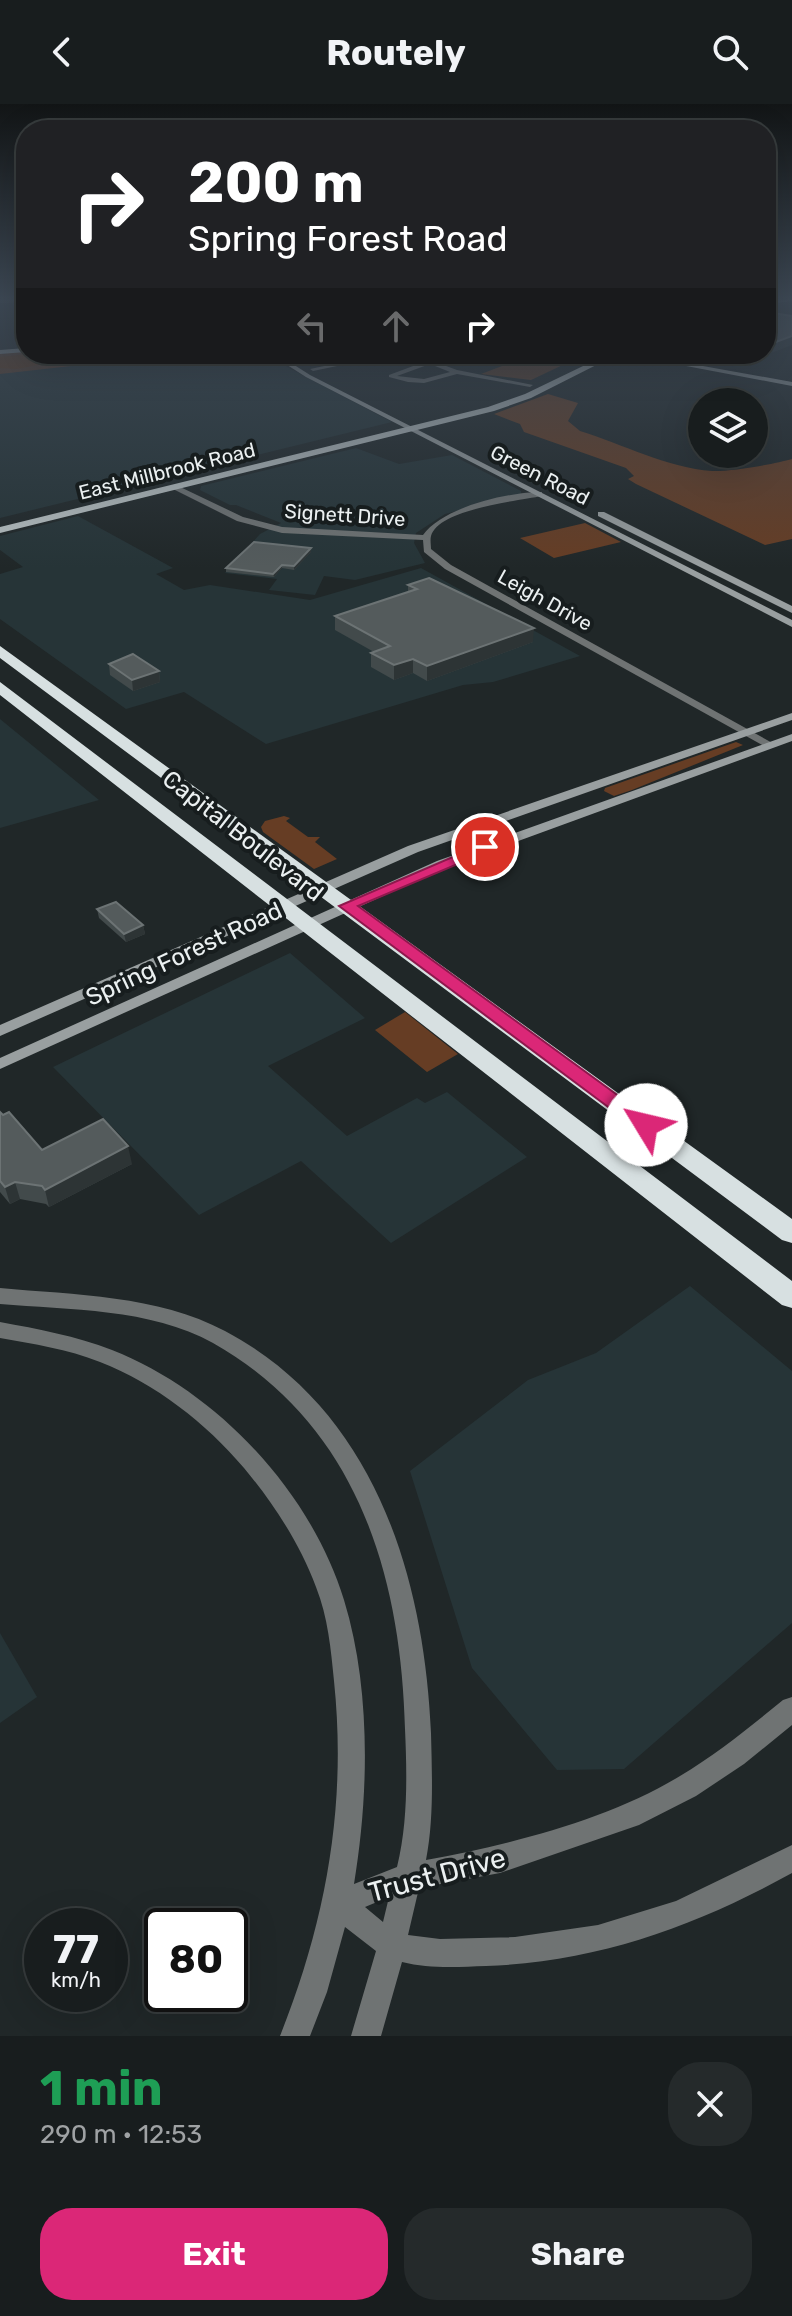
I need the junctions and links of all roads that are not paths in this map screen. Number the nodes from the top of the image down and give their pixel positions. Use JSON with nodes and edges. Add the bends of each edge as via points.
{"nodes":[{"id":1,"x":331,"y":387,"type":"edge"},
{"id":2,"x":349,"y":387,"type":"edge"},
{"id":3,"x":525,"y":387,"type":"edge"},
{"id":4,"x":543,"y":387,"type":"edge"},
{"id":5,"x":376,"y":401,"type":"junction"},
{"id":6,"x":364,"y":403,"type":"junction"},
{"id":7,"x":414,"y":425,"type":"junction"},
{"id":8,"x":233,"y":464,"type":"junction"},
{"id":9,"x":165,"y":481,"type":"junction"},
{"id":10,"x":176,"y":487,"type":"junction"},
{"id":11,"x":554,"y":490,"type":"junction"},
{"id":12,"x":539,"y":494,"type":"junction"},
{"id":13,"x":142,"y":495,"type":"junction"},
{"id":14,"x":0,"y":522,"type":"edge"},
{"id":15,"x":0,"y":530,"type":"edge"},
{"id":16,"x":425,"y":538,"type":"junction"},
{"id":17,"x":680,"y":554,"type":"junction"},
{"id":18,"x":662,"y":558,"type":"junction"},
{"id":19,"x":725,"y":576,"type":"junction"},
{"id":20,"x":707,"y":581,"type":"junction"},
{"id":21,"x":792,"y":610,"type":"edge"},
{"id":22,"x":792,"y":624,"type":"edge"},
{"id":23,"x":0,"y":651,"type":"edge"},
{"id":24,"x":0,"y":687,"type":"edge"},
{"id":25,"x":792,"y":716,"type":"edge"},
{"id":26,"x":745,"y":733,"type":"junction"},
{"id":27,"x":792,"y":737,"type":"edge"},
{"id":28,"x":770,"y":745,"type":"junction"},
{"id":29,"x":585,"y":788,"type":"junction"},
{"id":30,"x":606,"y":804,"type":"junction"},
{"id":31,"x":323,"y":888,"type":"junction"},
{"id":32,"x":284,"y":906,"type":"junction"},
{"id":33,"x":347,"y":906,"type":"junction"},
{"id":34,"x":307,"y":924,"type":"junction"},
{"id":35,"x":0,"y":1031,"type":"edge"},
{"id":36,"x":0,"y":1064,"type":"edge"},
{"id":37,"x":792,"y":1233,"type":"edge"},
{"id":38,"x":0,"y":1296,"type":"edge"},
{"id":39,"x":792,"y":1297,"type":"edge"},
{"id":40,"x":0,"y":1330,"type":"edge"},
{"id":41,"x":792,"y":1709,"type":"edge"},
{"id":42,"x":792,"y":1858,"type":"edge"},
{"id":43,"x":407,"y":1877,"type":"junction"},
{"id":44,"x":339,"y":1903,"type":"junction"},
{"id":45,"x":392,"y":1944,"type":"junction"},
{"id":46,"x":295,"y":2036,"type":"edge"},
{"id":47,"x":366,"y":2036,"type":"edge"}],
"edges":[{"from":1,"to":6,"type":"street","name":"Green Road"},
{"from":2,"to":5,"type":"street","name":"Green Road"},
{"from":3,"to":7,"type":"main road","name":"East Millbrook Road"},
{"from":4,"to":7,"type":"main road","name":"East Millbrook Road","via":[[514,401]]},
{"from":5,"to":6,"type":"street"},
{"from":5,"to":7,"type":"street","name":"Green Road"},
{"from":6,"to":7,"type":"street","name":"Green Road"},
{"from":7,"to":8,"type":"main road","name":"East Millbrook Road"},
{"from":7,"to":10,"type":"main road","name":"East Millbrook Road"},
{"from":7,"to":11,"type":"street","name":"Green Road"},
{"from":7,"to":12,"type":"street","name":"Green Road"},
{"from":8,"to":9,"type":"main road","name":"East Millbrook Road"},
{"from":8,"to":10,"type":"main road"},
{"from":9,"to":13,"type":"main road"},
{"from":9,"to":14,"type":"main road","name":"East Millbrook Road"},
{"from":10,"to":13,"type":"main road","name":"East Millbrook Road"},
{"from":10,"to":16,"type":"street","name":"Signett Drive","via":[[240,519],[282,530]]},
{"from":11,"to":12,"type":"street"},
{"from":11,"to":17,"type":"street","name":"Green Road"},
{"from":12,"to":16,"type":"street","via":[[448,516]]},
{"from":12,"to":18,"type":"street","name":"Green Road"},
{"from":13,"to":15,"type":"main road","name":"East Millbrook Road"},
{"from":16,"to":26,"type":"street","name":"Leigh Drive","via":[[427,550],[447,566]]},
{"from":17,"to":18,"type":"street"},
{"from":17,"to":19,"type":"street","name":"Green Road"},
{"from":18,"to":20,"type":"street","name":"Green Road"},
{"from":19,"to":20,"type":"street"},
{"from":19,"to":21,"type":"street","name":"Green Road"},
{"from":20,"to":22,"type":"street","name":"Green Road"},
{"from":23,"to":31,"type":"highway","name":"Capital Boulevard"},
{"from":24,"to":32,"type":"highway","name":"Capital Boulevard"},
{"from":25,"to":26,"type":"street","name":"Spring Forest Road"},
{"from":26,"to":28,"type":"street","name":"Leigh Drive"},
{"from":26,"to":29,"type":"street","name":"Spring Forest Road"},
{"from":27,"to":28,"type":"street","name":"Spring Forest Road"},
{"from":28,"to":30,"type":"street","name":"Spring Forest Road"},
{"from":29,"to":30,"type":"street"},
{"from":29,"to":31,"type":"street","name":"Spring Forest Road","via":[[413,849]]},
{"from":30,"to":33,"type":"street","name":"Spring Forest Road","via":[[442,864]]},
{"from":31,"to":32,"type":"street","name":"Spring Forest Road"},
{"from":31,"to":33,"type":"highway","name":"Capital Boulevard"},
{"from":32,"to":34,"type":"highway","name":"Capital Boulevard"},
{"from":32,"to":35,"type":"street","name":"Spring Forest Road"},
{"from":33,"to":34,"type":"street","name":"Spring Forest Road"},
{"from":33,"to":37,"type":"highway","name":"Capital Boulevard"},
{"from":34,"to":36,"type":"street","name":"Spring Forest Road"},
{"from":34,"to":39,"type":"highway","name":"Capital Boulevard"},
{"from":38,"to":43,"type":"street","via":[[123,1310],[195,1326],[290,1384],[329,1429],[376,1516],[397,1574],[412,1646],[419,1714],[418,1796]]},
{"from":40,"to":44,"type":"street","via":[[82,1346],[127,1364],[191,1401],[239,1444],[273,1485],[325,1580],[339,1626],[348,1692],[351,1809]]},
{"from":41,"to":43,"type":"street","name":"Trust Drive","via":[[687,1787],[630,1816],[500,1860]]},
{"from":42,"to":45,"type":"street","name":"Trust Drive","via":[[731,1893],[658,1923],[599,1939],[508,1953],[433,1953]]},
{"from":43,"to":44,"type":"street","name":"Trust Drive"},
{"from":43,"to":45,"type":"street"},
{"from":44,"to":45,"type":"street","name":"Trust Drive"},
{"from":44,"to":46,"type":"street","via":[[325,1959]]},
{"from":45,"to":47,"type":"street"}]}
